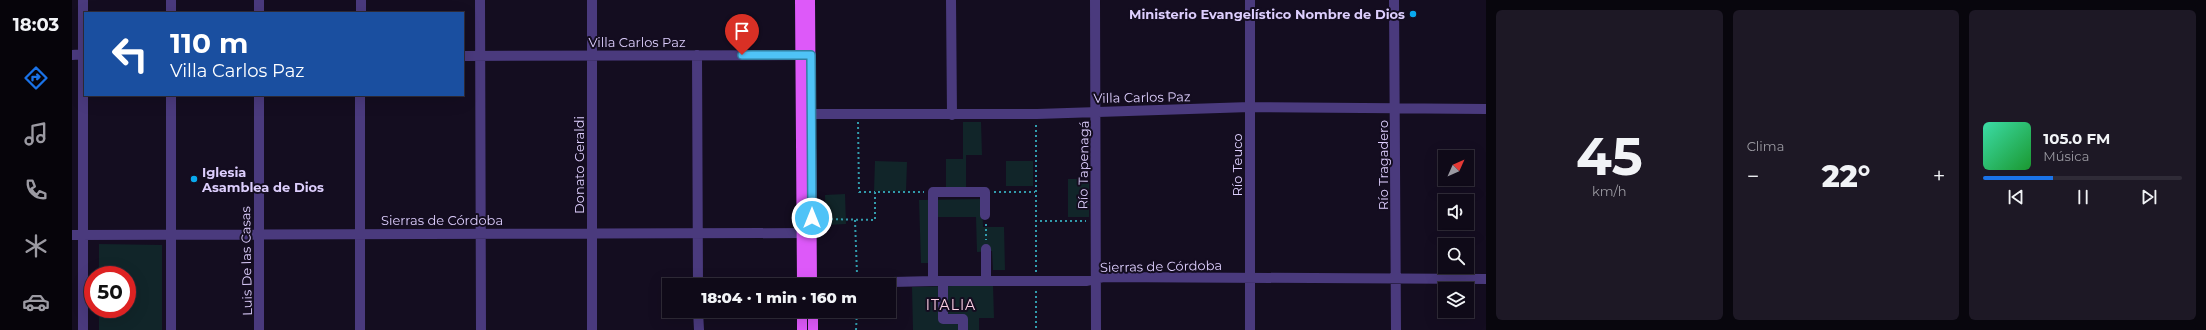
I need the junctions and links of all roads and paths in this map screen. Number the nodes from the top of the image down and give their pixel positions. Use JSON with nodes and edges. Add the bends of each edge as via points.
{"nodes":[{"id":1,"x":83,"y":0,"type":"edge"},
{"id":2,"x":171,"y":0,"type":"edge"},
{"id":3,"x":259,"y":0,"type":"edge"},
{"id":4,"x":362,"y":0,"type":"edge"},
{"id":5,"x":480,"y":0,"type":"edge"},
{"id":6,"x":592,"y":0,"type":"edge"},
{"id":7,"x":800,"y":0,"type":"edge"},
{"id":8,"x":810,"y":0,"type":"edge"},
{"id":9,"x":951,"y":0,"type":"edge"},
{"id":10,"x":1095,"y":0,"type":"edge"},
{"id":11,"x":1250,"y":0,"type":"edge"},
{"id":12,"x":1394,"y":0,"type":"edge"},
{"id":13,"x":172,"y":12,"type":"edge"},
{"id":14,"x":259,"y":12,"type":"edge"},
{"id":15,"x":361,"y":12,"type":"edge"},
{"id":16,"x":84,"y":54,"type":"edge"},
{"id":17,"x":72,"y":55,"type":"edge"},
{"id":18,"x":591,"y":55,"type":"junction"},
{"id":19,"x":697,"y":55,"type":"junction"},
{"id":20,"x":800,"y":55,"type":"junction"},
{"id":21,"x":811,"y":55,"type":"junction"},
{"id":22,"x":464,"y":56,"type":"edge"},
{"id":23,"x":479,"y":56,"type":"junction"},
{"id":24,"x":171,"y":96,"type":"edge"},
{"id":25,"x":259,"y":96,"type":"edge"},
{"id":26,"x":360,"y":96,"type":"edge"},
{"id":27,"x":1250,"y":107,"type":"junction"},
{"id":28,"x":1486,"y":109,"type":"edge"},
{"id":29,"x":1396,"y":110,"type":"junction"},
{"id":30,"x":1096,"y":111,"type":"junction"},
{"id":31,"x":858,"y":113,"type":"junction"},
{"id":32,"x":799,"y":114,"type":"junction"},
{"id":33,"x":812,"y":114,"type":"junction"},
{"id":34,"x":1037,"y":114,"type":"junction"},
{"id":35,"x":952,"y":115,"type":"junction"},
{"id":36,"x":875,"y":192,"type":"junction"},
{"id":37,"x":932,"y":192,"type":"junction"},
{"id":38,"x":985,"y":192,"type":"junction"},
{"id":39,"x":1035,"y":192,"type":"junction"},
{"id":40,"x":986,"y":216,"type":"joint"},
{"id":41,"x":812,"y":218,"type":"junction"},
{"id":42,"x":855,"y":220,"type":"junction"},
{"id":43,"x":1095,"y":221,"type":"junction"},
{"id":44,"x":1035,"y":222,"type":"junction"},
{"id":45,"x":592,"y":232,"type":"junction"},
{"id":46,"x":801,"y":232,"type":"junction"},
{"id":47,"x":481,"y":233,"type":"junction"},
{"id":48,"x":698,"y":233,"type":"junction"},
{"id":49,"x":812,"y":233,"type":"junction"},
{"id":50,"x":170,"y":234,"type":"junction"},
{"id":51,"x":258,"y":234,"type":"junction"},
{"id":52,"x":360,"y":234,"type":"junction"},
{"id":53,"x":72,"y":235,"type":"edge"},
{"id":54,"x":84,"y":236,"type":"junction"},
{"id":55,"x":986,"y":249,"type":"joint"},
{"id":56,"x":698,"y":278,"type":"edge"},
{"id":57,"x":802,"y":278,"type":"edge"},
{"id":58,"x":812,"y":278,"type":"edge"},
{"id":59,"x":857,"y":278,"type":"edge"},
{"id":60,"x":1250,"y":278,"type":"junction"},
{"id":61,"x":1097,"y":279,"type":"junction"},
{"id":62,"x":1486,"y":279,"type":"edge"},
{"id":63,"x":1395,"y":280,"type":"junction"},
{"id":64,"x":938,"y":281,"type":"junction"},
{"id":65,"x":986,"y":281,"type":"junction"},
{"id":66,"x":1036,"y":281,"type":"junction"},
{"id":67,"x":896,"y":283,"type":"edge"},
{"id":68,"x":698,"y":318,"type":"edge"},
{"id":69,"x":802,"y":318,"type":"edge"},
{"id":70,"x":813,"y":318,"type":"edge"},
{"id":71,"x":856,"y":318,"type":"edge"},
{"id":72,"x":83,"y":330,"type":"edge"},
{"id":73,"x":171,"y":330,"type":"edge"},
{"id":74,"x":259,"y":330,"type":"edge"},
{"id":75,"x":360,"y":330,"type":"edge"},
{"id":76,"x":481,"y":330,"type":"edge"},
{"id":77,"x":592,"y":330,"type":"edge"},
{"id":78,"x":698,"y":330,"type":"edge"},
{"id":79,"x":802,"y":330,"type":"edge"},
{"id":80,"x":813,"y":330,"type":"edge"},
{"id":81,"x":856,"y":330,"type":"edge"},
{"id":82,"x":964,"y":330,"type":"edge"},
{"id":83,"x":1036,"y":330,"type":"edge"},
{"id":84,"x":1096,"y":330,"type":"edge"},
{"id":85,"x":1250,"y":330,"type":"edge"},
{"id":86,"x":1396,"y":330,"type":"edge"}],
"edges":[{"from":1,"to":16,"type":"street"},
{"from":2,"to":13,"type":"street"},
{"from":3,"to":14,"type":"street"},
{"from":4,"to":15,"type":"street"},
{"from":5,"to":23,"type":"street"},
{"from":6,"to":18,"type":"street","name":"Donato Geraldi"},
{"from":7,"to":20,"type":"main road"},
{"from":8,"to":21,"type":"main road"},
{"from":9,"to":35,"type":"street"},
{"from":10,"to":30,"type":"street","name":"Río Tapenagá"},
{"from":11,"to":27,"type":"street","name":"Río Teuco"},
{"from":12,"to":29,"type":"street","name":"Río Tragadero"},
{"from":16,"to":17,"type":"street"},
{"from":16,"to":54,"type":"street"},
{"from":18,"to":19,"type":"street","name":"Villa Carlos Paz"},
{"from":18,"to":23,"type":"street","name":"Villa Carlos Paz"},
{"from":18,"to":45,"type":"street","name":"Donato Geraldi"},
{"from":19,"to":20,"type":"street","name":"Villa Carlos Paz"},
{"from":19,"to":48,"type":"street"},
{"from":20,"to":21,"type":"street","name":"Villa Carlos Paz"},
{"from":20,"to":32,"type":"main road"},
{"from":21,"to":33,"type":"main road"},
{"from":22,"to":23,"type":"street","name":"Villa Carlos Paz"},
{"from":23,"to":47,"type":"street"},
{"from":24,"to":50,"type":"street"},
{"from":25,"to":51,"type":"street","name":"Luis De las Casas"},
{"from":26,"to":52,"type":"street"},
{"from":27,"to":29,"type":"street","name":"Villa Carlos Paz"},
{"from":27,"to":30,"type":"street","name":"Villa Carlos Paz"},
{"from":27,"to":60,"type":"street","name":"Río Teuco"},
{"from":28,"to":29,"type":"street","name":"Villa Carlos Paz"},
{"from":29,"to":63,"type":"street","name":"Río Tragadero"},
{"from":30,"to":34,"type":"street","name":"Villa Carlos Paz"},
{"from":30,"to":43,"type":"street","name":"Río Tapenagá"},
{"from":31,"to":33,"type":"street","name":"Villa Carlos Paz"},
{"from":31,"to":35,"type":"street","name":"Villa Carlos Paz"},
{"from":31,"to":36,"type":"path","via":[[859,192]]},
{"from":32,"to":33,"type":"street","name":"Villa Carlos Paz"},
{"from":32,"to":46,"type":"main road"},
{"from":33,"to":41,"type":"main road"},
{"from":34,"to":35,"type":"street","name":"Villa Carlos Paz"},
{"from":34,"to":39,"type":"path"},
{"from":36,"to":37,"type":"path"},
{"from":36,"to":42,"type":"path","via":[[875,220]]},
{"from":37,"to":38,"type":"street"},
{"from":37,"to":64,"type":"street"},
{"from":38,"to":39,"type":"path"},
{"from":38,"to":40,"type":"street"},
{"from":39,"to":44,"type":"path"},
{"from":40,"to":55,"type":"path"},
{"from":41,"to":42,"type":"path"},
{"from":41,"to":49,"type":"main road"},
{"from":42,"to":59,"type":"path"},
{"from":43,"to":44,"type":"path"},
{"from":43,"to":61,"type":"street","name":"Río Tapenagá"},
{"from":44,"to":66,"type":"path"},
{"from":45,"to":47,"type":"street","name":"Sierras de Córdoba"},
{"from":45,"to":48,"type":"street","name":"Sierras de Córdoba"},
{"from":45,"to":77,"type":"street","name":"Donato Geraldi"},
{"from":46,"to":48,"type":"street","name":"Sierras de Córdoba"},
{"from":46,"to":49,"type":"street","name":"Sierras de Córdoba"},
{"from":46,"to":57,"type":"main road"},
{"from":47,"to":52,"type":"street","name":"Sierras de Córdoba"},
{"from":47,"to":76,"type":"street"},
{"from":48,"to":56,"type":"street"},
{"from":49,"to":58,"type":"main road"},
{"from":50,"to":51,"type":"street","name":"Sierras de Córdoba"},
{"from":50,"to":54,"type":"street","name":"Sierras de Córdoba"},
{"from":50,"to":73,"type":"street"},
{"from":51,"to":52,"type":"street","name":"Sierras de Córdoba"},
{"from":51,"to":74,"type":"street","name":"Luis De las Casas"},
{"from":52,"to":75,"type":"street"},
{"from":53,"to":54,"type":"street","name":"Sierras de Córdoba"},
{"from":54,"to":72,"type":"street"},
{"from":55,"to":65,"type":"street"},
{"from":60,"to":61,"type":"street","name":"Sierras de Córdoba"},
{"from":60,"to":63,"type":"street","name":"Sierras de Córdoba"},
{"from":60,"to":85,"type":"street","name":"Río Teuco"},
{"from":61,"to":66,"type":"street","name":"Sierras de Córdoba"},
{"from":61,"to":84,"type":"street","name":"Río Tapenagá"},
{"from":62,"to":63,"type":"street","name":"Sierras de Córdoba"},
{"from":63,"to":86,"type":"street","name":"Río Tragadero"},
{"from":64,"to":65,"type":"street","name":"Sierras de Córdoba"},
{"from":64,"to":67,"type":"street","name":"Sierras de Córdoba"},
{"from":64,"to":82,"type":"street","via":[[943,319],[963,319]]},
{"from":65,"to":66,"type":"street","name":"Sierras de Córdoba"},
{"from":66,"to":83,"type":"path"},
{"from":68,"to":78,"type":"street"},
{"from":69,"to":79,"type":"main road"},
{"from":70,"to":80,"type":"main road"},
{"from":71,"to":81,"type":"path"}]}
